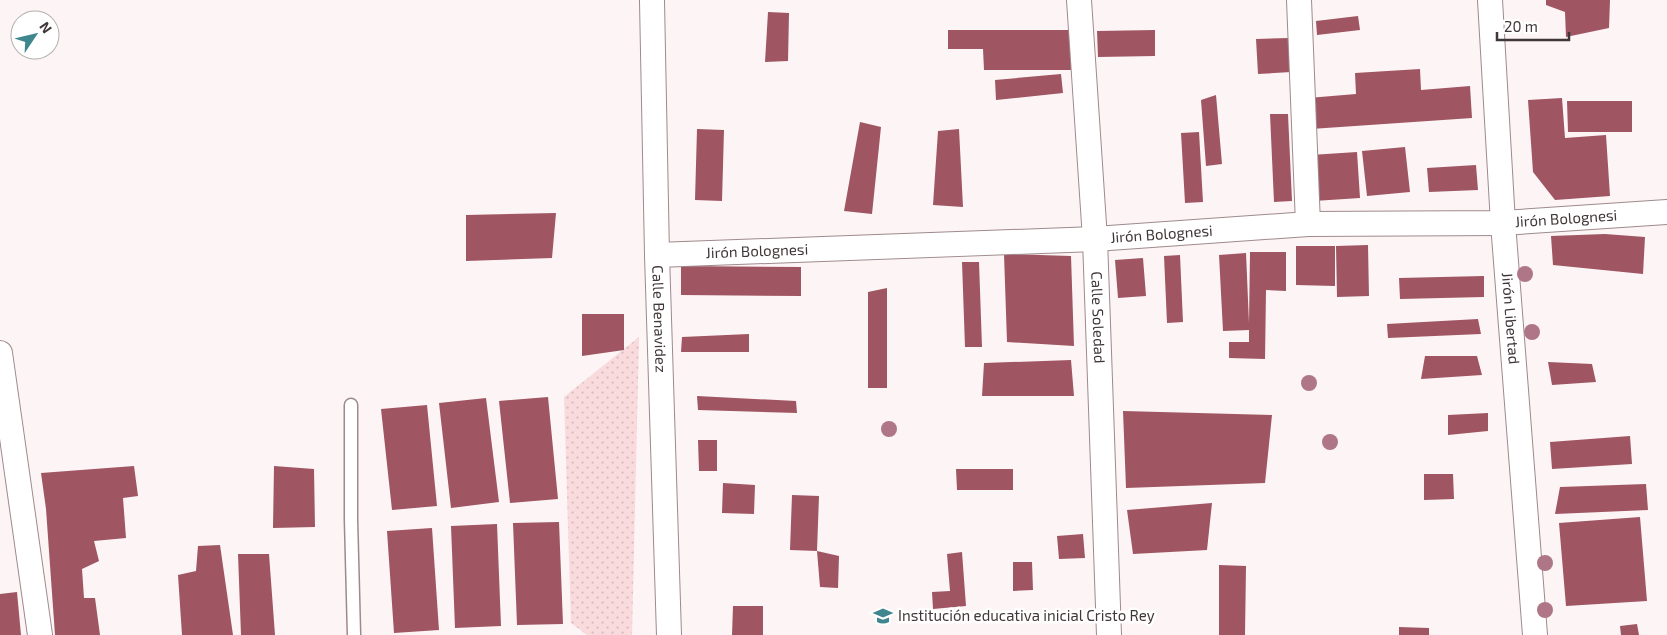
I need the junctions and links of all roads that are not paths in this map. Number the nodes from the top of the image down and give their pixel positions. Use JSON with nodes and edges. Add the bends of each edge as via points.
{"nodes":[{"id":1,"x":1079,"y":0,"type":"edge"},
{"id":2,"x":1299,"y":0,"type":"edge"},
{"id":3,"x":1490,"y":0,"type":"edge"},
{"id":4,"x":652,"y":1,"type":"edge"},
{"id":5,"x":1667,"y":212,"type":"edge"},
{"id":6,"x":1502,"y":223,"type":"junction"},
{"id":7,"x":1308,"y":224,"type":"junction"},
{"id":8,"x":1095,"y":238,"type":"junction"},
{"id":9,"x":657,"y":255,"type":"junction"},
{"id":10,"x":0,"y":354,"type":"edge"},
{"id":11,"x":351,"y":405,"type":"dead end"},
{"id":12,"x":40,"y":635,"type":"edge"},
{"id":13,"x":354,"y":635,"type":"edge"},
{"id":14,"x":669,"y":635,"type":"edge"},
{"id":15,"x":1109,"y":635,"type":"edge"},
{"id":16,"x":1536,"y":635,"type":"edge"}],
"edges":[{"from":1,"to":8,"type":"street","name":"Calle Soledad"},
{"from":2,"to":7,"type":"street"},
{"from":3,"to":6,"type":"street","name":"Jirón Libertad"},
{"from":4,"to":9,"type":"street","name":"Calle Benavidez"},
{"from":5,"to":6,"type":"street","name":"Jirón Bolognesi"},
{"from":6,"to":7,"type":"street","name":"Jirón Bolognesi"},
{"from":6,"to":16,"type":"street","name":"Jirón Libertad"},
{"from":7,"to":8,"type":"street","name":"Jirón Bolognesi"},
{"from":8,"to":9,"type":"street","name":"Jirón Bolognesi"},
{"from":8,"to":15,"type":"street","name":"Calle Soledad"},
{"from":9,"to":14,"type":"street","name":"Calle Benavidez"},
{"from":10,"to":12,"type":"street"},
{"from":11,"to":13,"type":"lane"}]}
